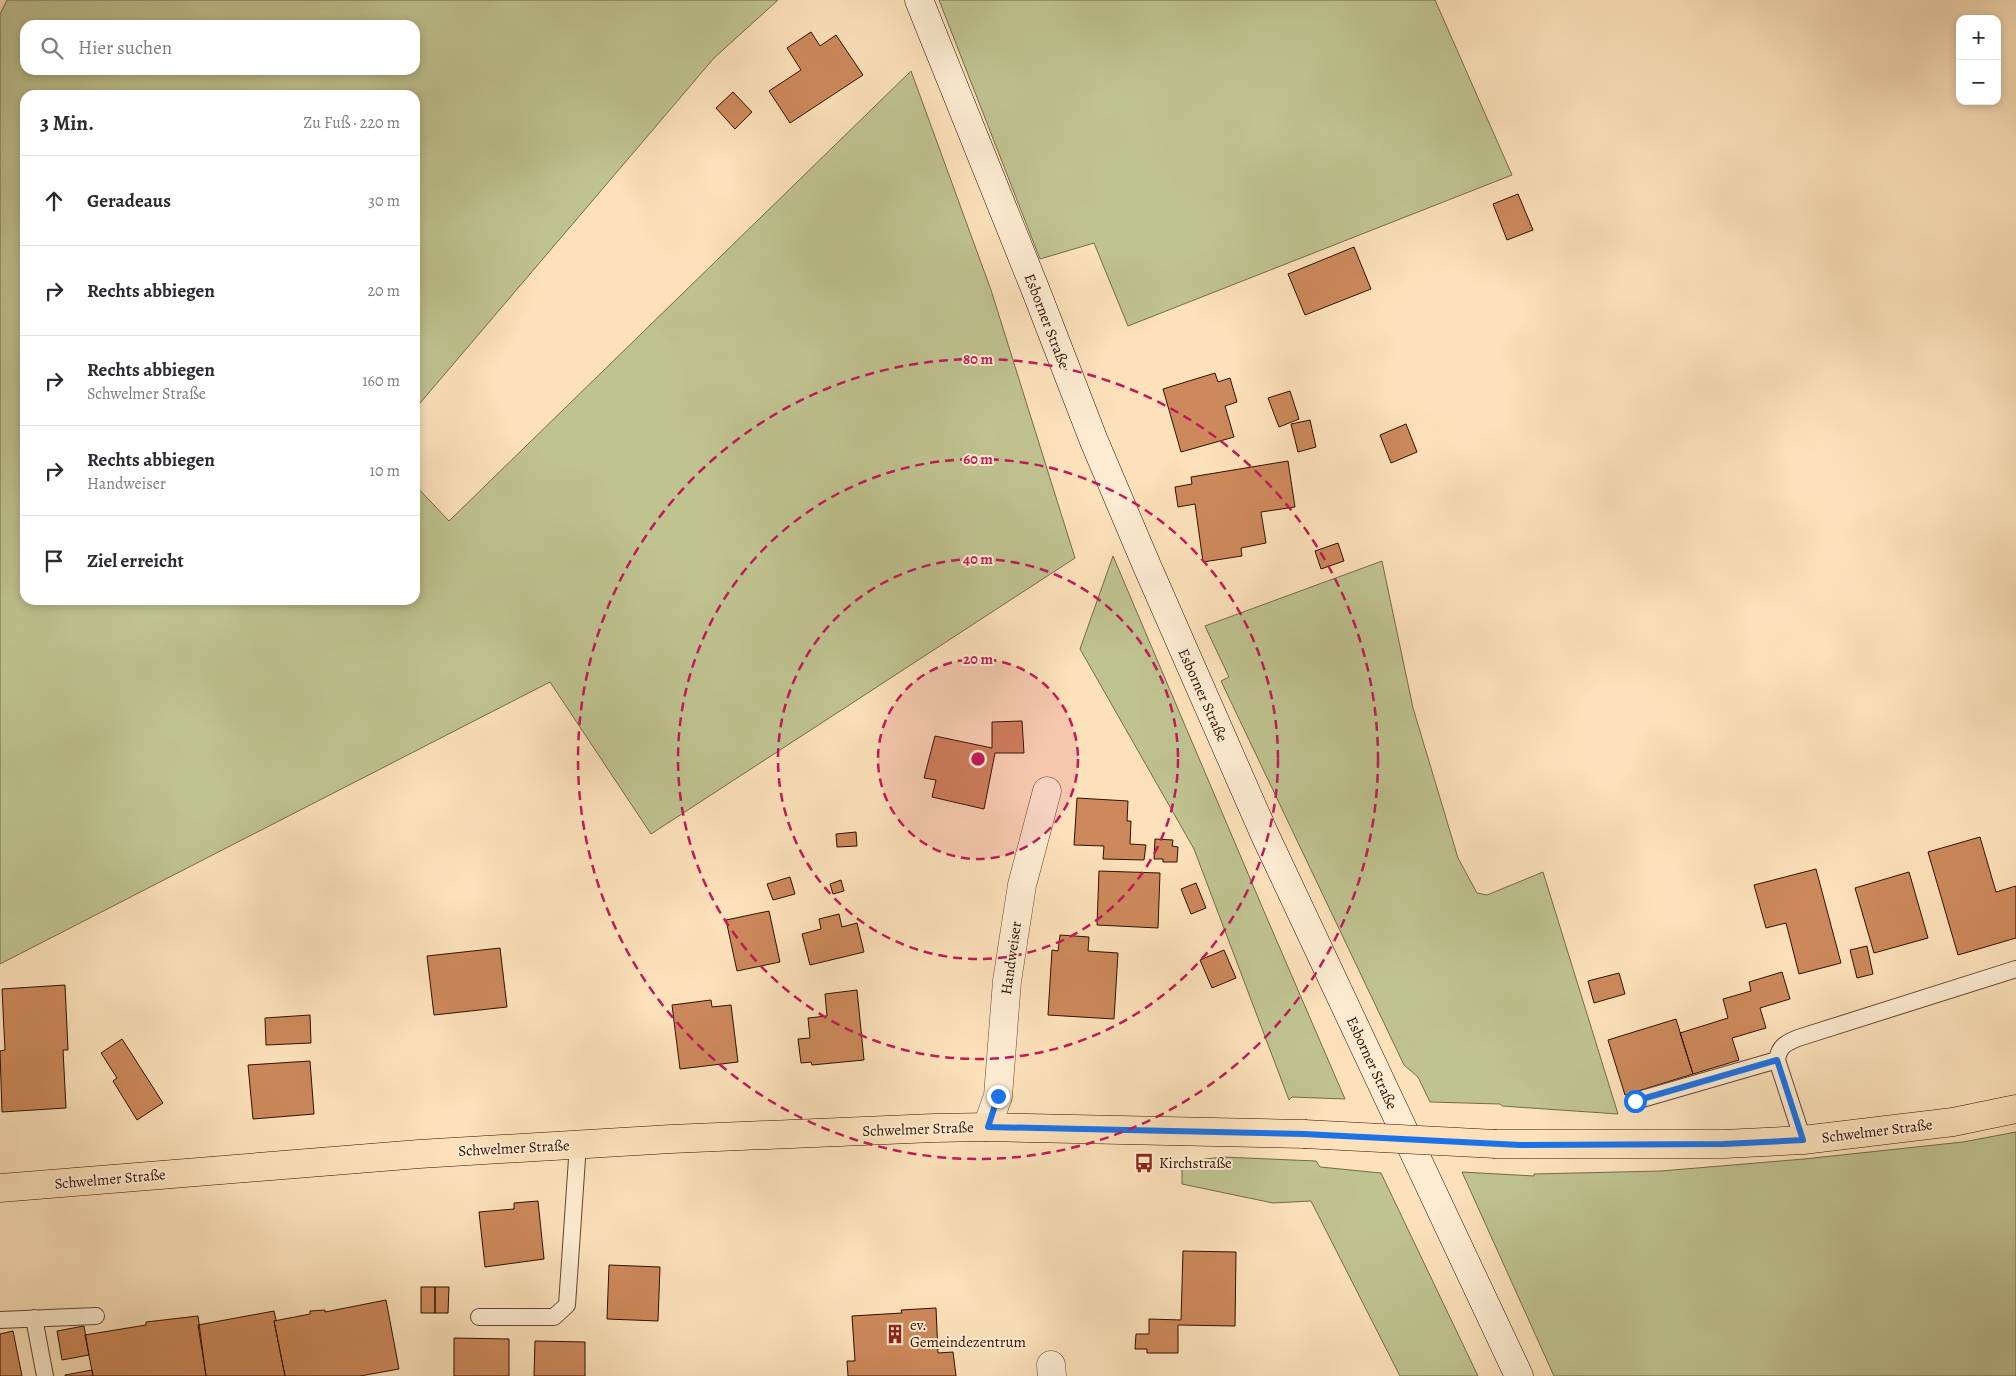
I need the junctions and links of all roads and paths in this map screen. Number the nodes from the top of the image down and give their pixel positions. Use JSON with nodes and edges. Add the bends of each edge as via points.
{"nodes":[{"id":1,"x":919,"y":0,"type":"edge"},
{"id":2,"x":1047,"y":791,"type":"dead end"},
{"id":3,"x":2016,"y":969,"type":"edge"},
{"id":4,"x":1777,"y":1060,"type":"junction"},
{"id":5,"x":1635,"y":1101,"type":"dead end"},
{"id":6,"x":2016,"y":1109,"type":"edge"},
{"id":7,"x":988,"y":1127,"type":"junction"},
{"id":8,"x":1803,"y":1140,"type":"junction"},
{"id":9,"x":578,"y":1144,"type":"junction"},
{"id":10,"x":0,"y":1188,"type":"edge"},
{"id":11,"x":96,"y":1316,"type":"dead end"},
{"id":12,"x":479,"y":1317,"type":"dead end"},
{"id":13,"x":34,"y":1318,"type":"junction"},
{"id":14,"x":0,"y":1320,"type":"edge"},
{"id":15,"x":45,"y":1376,"type":"edge"},
{"id":16,"x":1519,"y":1376,"type":"edge"}],
"edges":[{"from":1,"to":16,"type":"main road","name":"Esborner Straße","via":[[1147,566],[1264,833]]},
{"from":2,"to":7,"type":"main road","name":"Handweiser","via":[[1022,885],[1007,981],[998,1096]]},
{"from":3,"to":4,"type":"lane","via":[[1798,1038],[1783,1045]]},
{"from":4,"to":5,"type":"lane"},
{"from":4,"to":8,"type":"lane"},
{"from":6,"to":8,"type":"main road","name":"Schwelmer Straße","via":[[1952,1122]]},
{"from":7,"to":8,"type":"main road","name":"Schwelmer Straße","bridge":true,"via":[[1304,1134],[1520,1145],[1724,1144]]},
{"from":7,"to":9,"type":"main road","name":"Schwelmer Straße"},
{"from":9,"to":10,"type":"main road","name":"Schwelmer Straße","via":[[400,1155]]},
{"from":9,"to":12,"type":"lane","via":[[567,1305],[554,1317]]},
{"from":11,"to":13,"type":"lane"},
{"from":13,"to":14,"type":"lane"},
{"from":13,"to":15,"type":"lane"}]}
